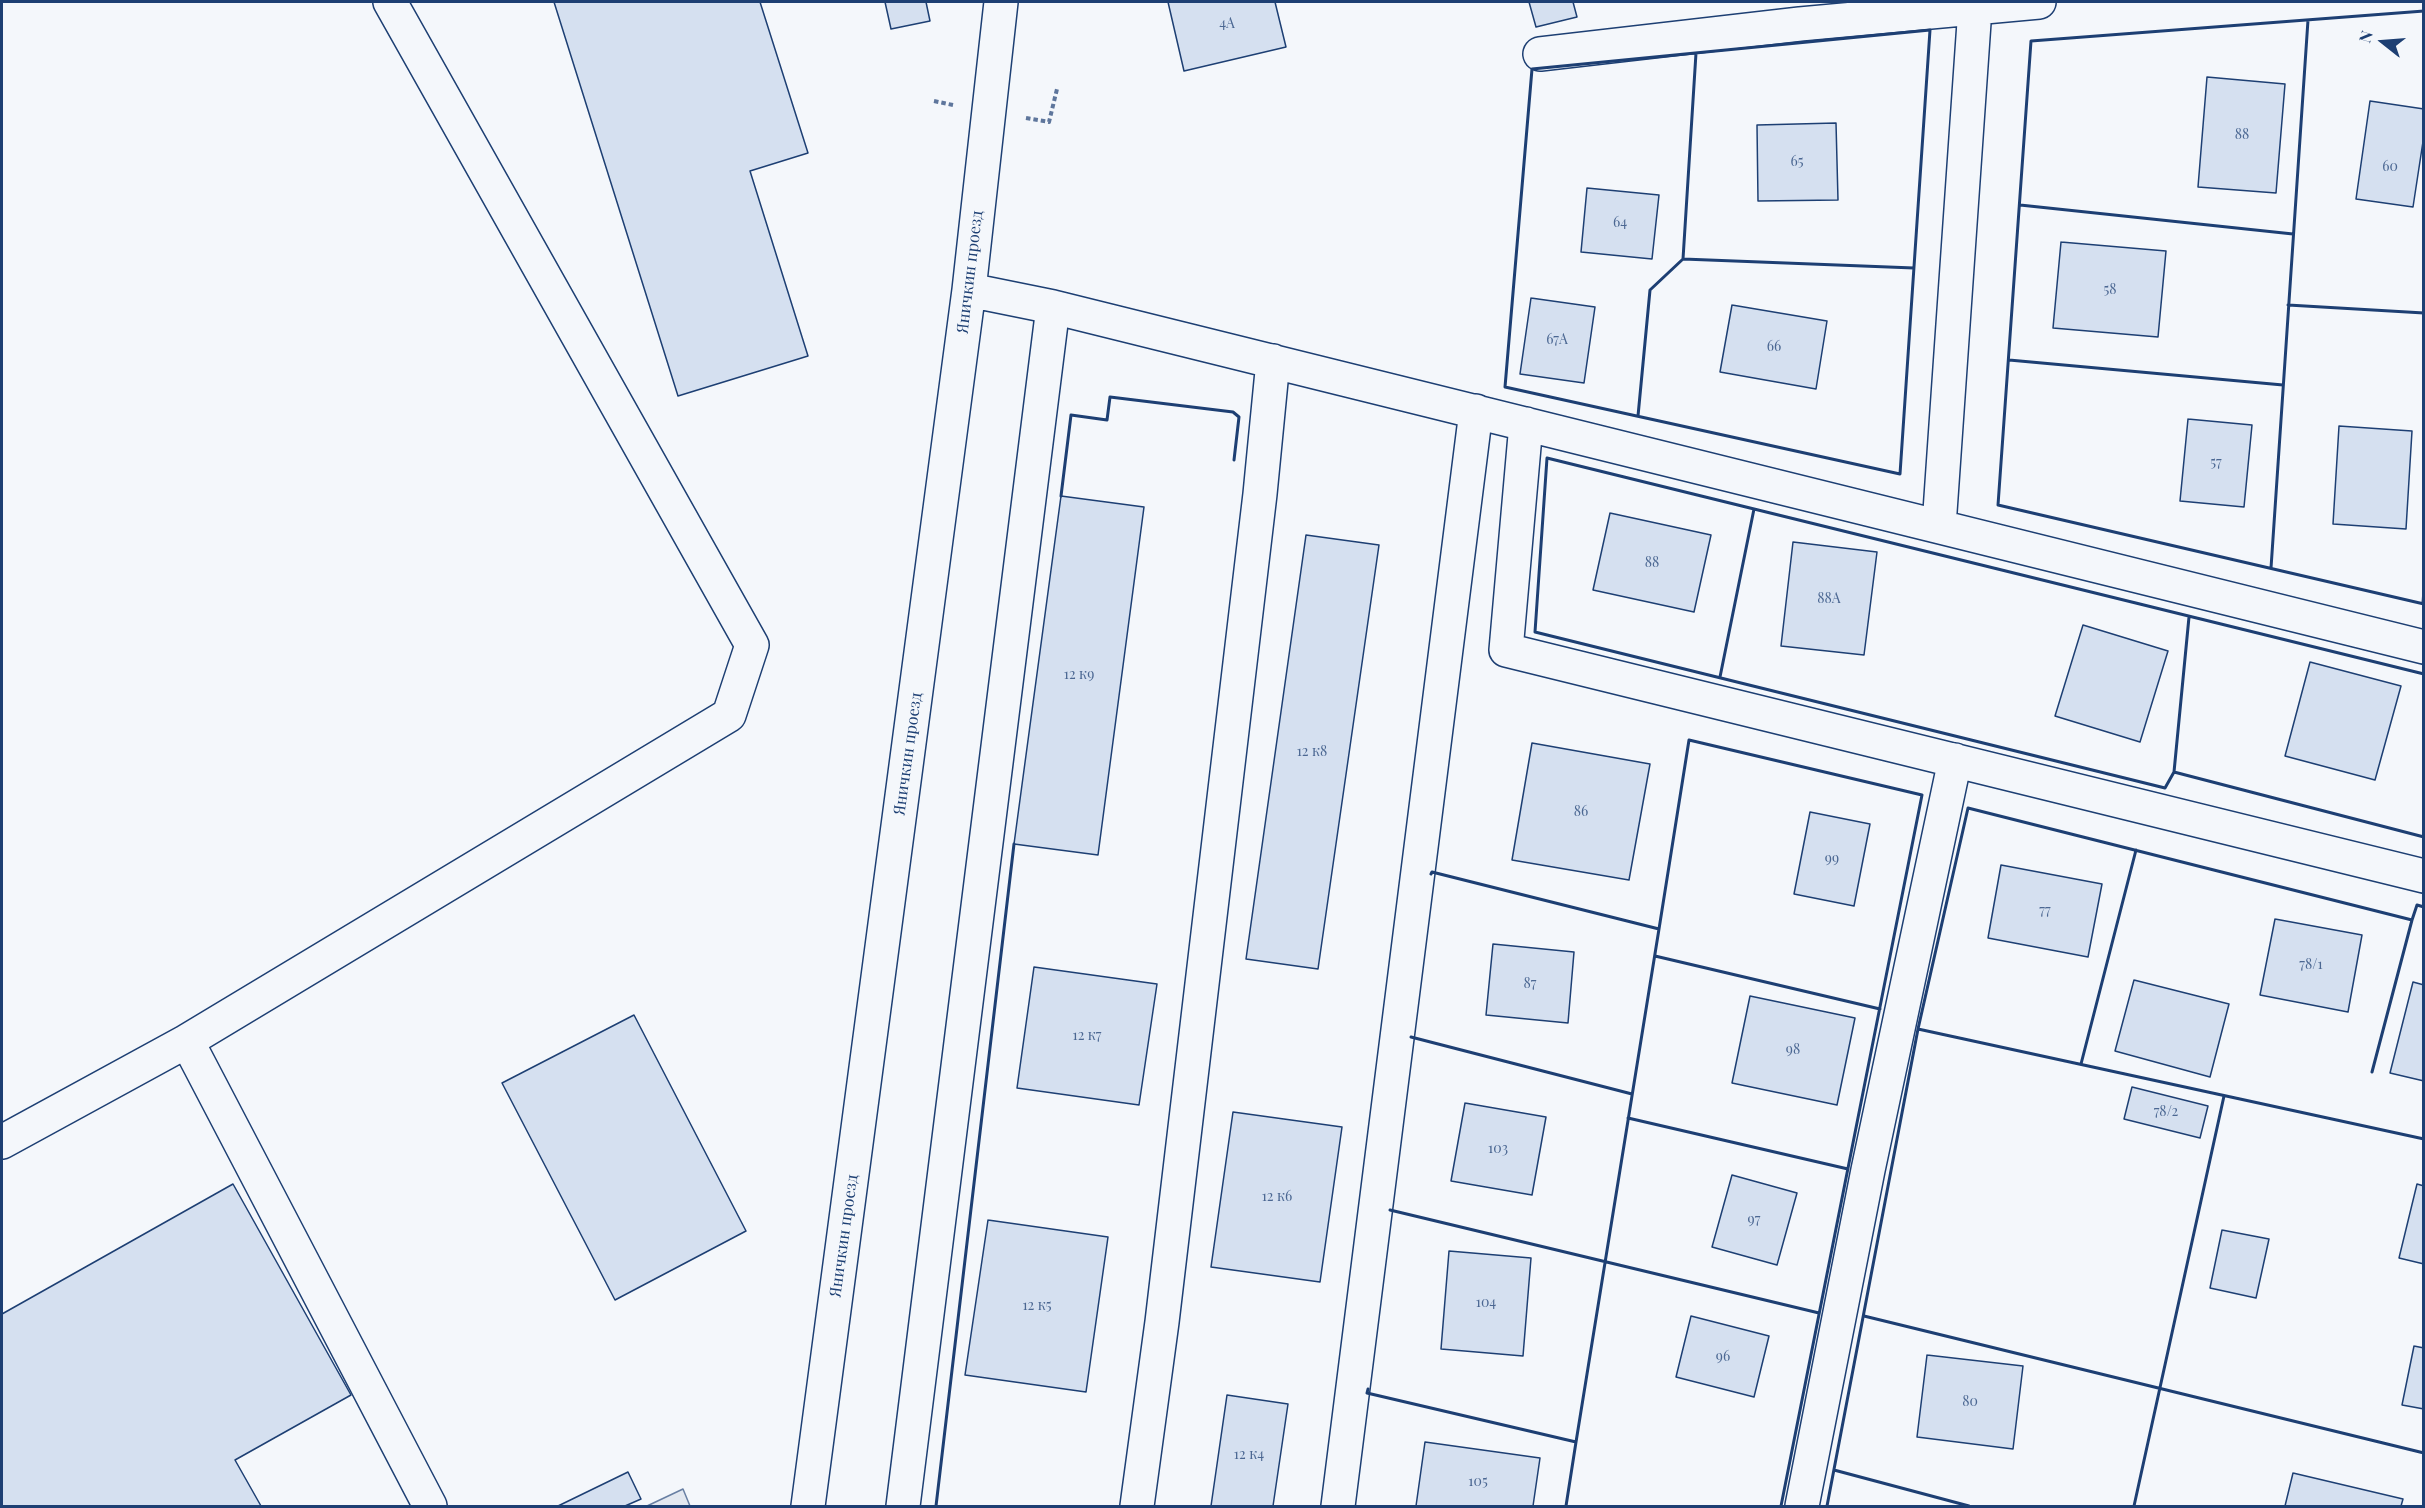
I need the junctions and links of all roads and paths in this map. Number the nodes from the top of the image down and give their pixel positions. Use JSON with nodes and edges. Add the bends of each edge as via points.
{"nodes":[{"id":1,"x":390,"y":2,"type":"edge"},
{"id":2,"x":1001,"y":2,"type":"edge"},
{"id":3,"x":2039,"y":2,"type":"edge"},
{"id":4,"x":1975,"y":8,"type":"junction"},
{"id":5,"x":1540,"y":54,"type":"dead end"},
{"id":6,"x":969,"y":290,"type":"junction"},
{"id":7,"x":1053,"y":307,"type":"junction"},
{"id":8,"x":1273,"y":361,"type":"junction"},
{"id":9,"x":1476,"y":411,"type":"junction"},
{"id":10,"x":1526,"y":424,"type":"junction"},
{"id":11,"x":1939,"y":526,"type":"junction"},
{"id":12,"x":2424,"y":646,"type":"edge"},
{"id":13,"x":1955,"y":760,"type":"junction"},
{"id":14,"x":2424,"y":876,"type":"edge"},
{"id":15,"x":187,"y":1041,"type":"junction"},
{"id":16,"x":2,"y":1142,"type":"edge"},
{"id":17,"x":430,"y":1506,"type":"edge"},
{"id":18,"x":808,"y":1506,"type":"edge"},
{"id":19,"x":903,"y":1506,"type":"edge"},
{"id":20,"x":1137,"y":1506,"type":"edge"},
{"id":21,"x":1338,"y":1506,"type":"edge"},
{"id":22,"x":1802,"y":1506,"type":"edge"}],
"edges":[{"from":1,"to":15,"type":"street","via":[[752,645],[729,715]]},
{"from":2,"to":6,"type":"street","name":"Яничкин проезд"},
{"from":3,"to":4,"type":"street"},
{"from":4,"to":5,"type":"street"},
{"from":4,"to":11,"type":"street"},
{"from":6,"to":7,"type":"street"},
{"from":6,"to":18,"type":"street","name":"Яничкин проезд"},
{"from":7,"to":8,"type":"street"},
{"from":7,"to":19,"type":"street"},
{"from":8,"to":9,"type":"street"},
{"from":8,"to":20,"type":"street","via":[[1164,1310]]},
{"from":9,"to":10,"type":"street"},
{"from":9,"to":21,"type":"street"},
{"from":10,"to":11,"type":"street"},
{"from":10,"to":13,"type":"street","via":[[1506,650]]},
{"from":11,"to":12,"type":"street"},
{"from":13,"to":14,"type":"street"},
{"from":13,"to":22,"type":"street","via":[[1870,1158]]},
{"from":15,"to":16,"type":"street"},
{"from":15,"to":17,"type":"street"}]}
